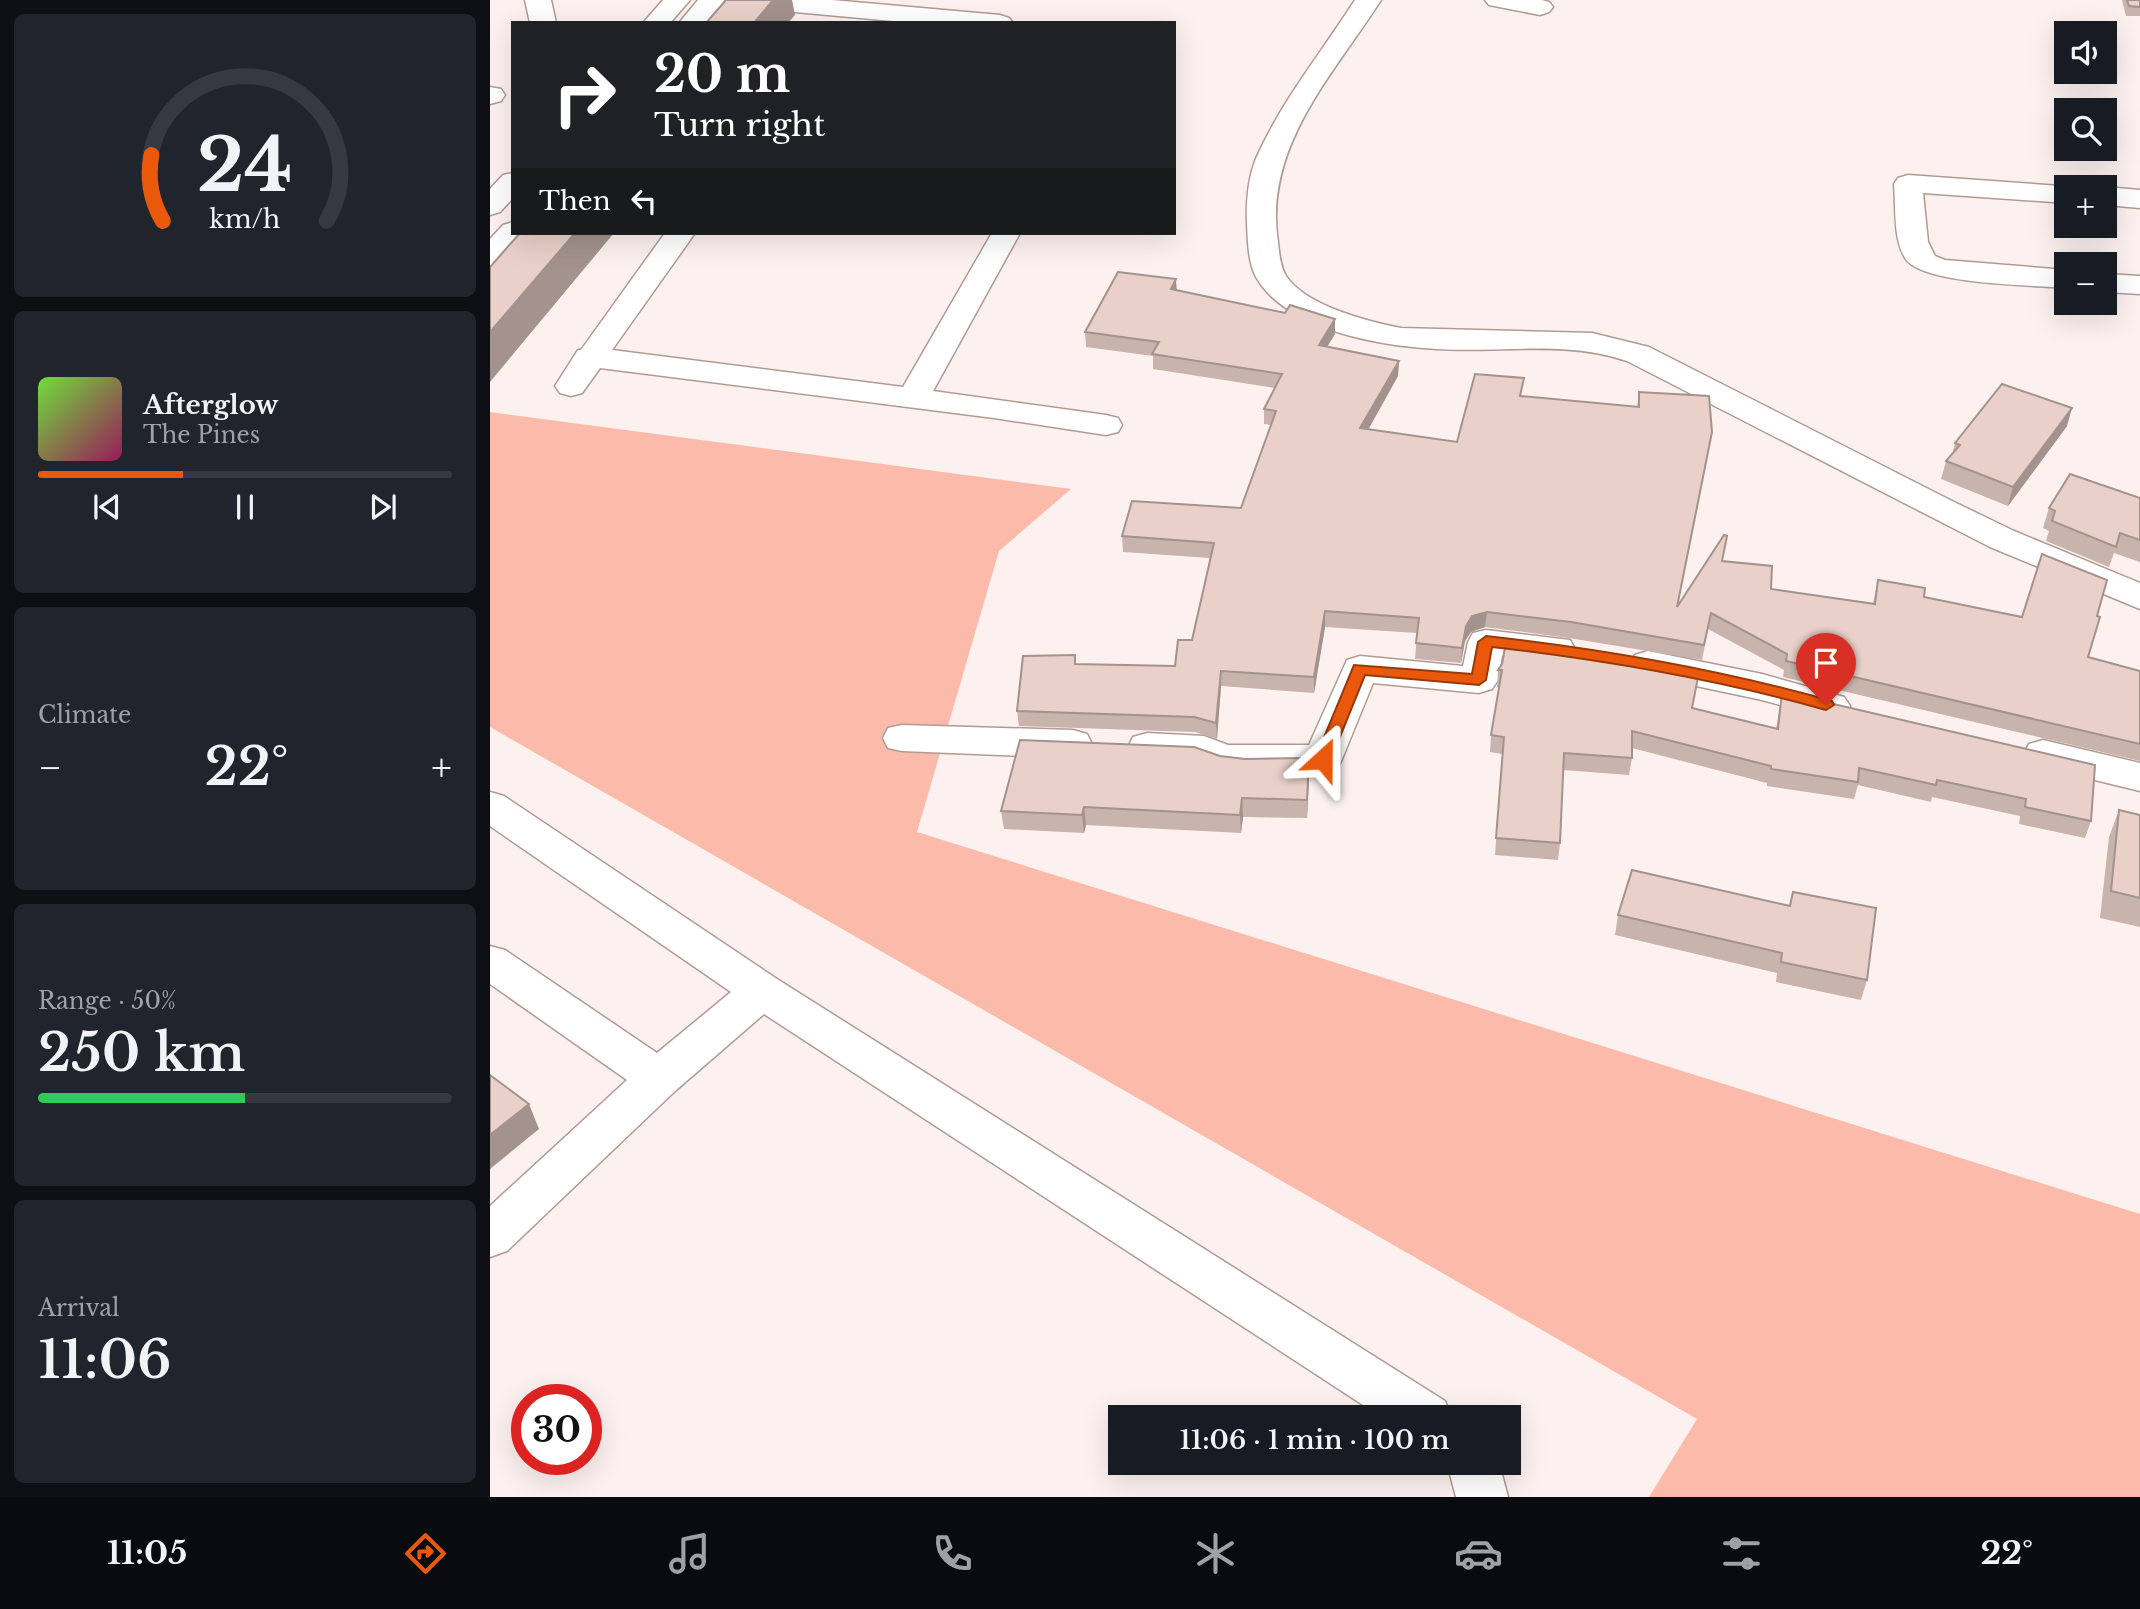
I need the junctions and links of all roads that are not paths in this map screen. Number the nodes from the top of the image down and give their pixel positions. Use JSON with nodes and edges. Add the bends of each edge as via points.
{"nodes":[{"id":1,"x":538,"y":0,"type":"edge"},
{"id":2,"x":677,"y":0,"type":"edge"},
{"id":3,"x":712,"y":0,"type":"edge"},
{"id":4,"x":750,"y":0,"type":"edge"},
{"id":5,"x":1368,"y":0,"type":"edge"},
{"id":6,"x":1498,"y":0,"type":"edge"},
{"id":7,"x":1540,"y":7,"type":"dead end"},
{"id":8,"x":838,"y":16,"type":"edge"},
{"id":9,"x":542,"y":21,"type":"edge"},
{"id":10,"x":658,"y":21,"type":"edge"},
{"id":11,"x":694,"y":21,"type":"edge"},
{"id":12,"x":954,"y":21,"type":"edge"},
{"id":13,"x":511,"y":183,"type":"edge"},
{"id":14,"x":2054,"y":193,"type":"edge"},
{"id":15,"x":2117,"y":197,"type":"edge"},
{"id":16,"x":2140,"y":198,"type":"edge"},
{"id":17,"x":490,"y":206,"type":"edge"},
{"id":18,"x":511,"y":233,"type":"edge"},
{"id":19,"x":679,"y":235,"type":"edge"},
{"id":20,"x":1005,"y":235,"type":"edge"},
{"id":21,"x":490,"y":257,"type":"edge"},
{"id":22,"x":2054,"y":278,"type":"edge"},
{"id":23,"x":2117,"y":283,"type":"edge"},
{"id":24,"x":2140,"y":285,"type":"edge"},
{"id":25,"x":589,"y":357,"type":"junction"},
{"id":26,"x":571,"y":386,"type":"dead end"},
{"id":27,"x":912,"y":397,"type":"junction"},
{"id":28,"x":1105,"y":425,"type":"dead end"},
{"id":29,"x":2140,"y":597,"type":"edge"},
{"id":30,"x":1861,"y":714,"type":"edge"},
{"id":31,"x":902,"y":738,"type":"dead end"},
{"id":32,"x":2007,"y":746,"type":"edge"},
{"id":33,"x":2140,"y":777,"type":"edge"},
{"id":34,"x":490,"y":806,"type":"edge"},
{"id":35,"x":490,"y":962,"type":"edge"},
{"id":36,"x":762,"y":991,"type":"junction"},
{"id":37,"x":659,"y":1078,"type":"junction"},
{"id":38,"x":490,"y":1236,"type":"edge"},
{"id":39,"x":1407,"y":1405,"type":"edge"},
{"id":40,"x":1476,"y":1475,"type":"edge"},
{"id":41,"x":1482,"y":1497,"type":"edge"}],
"edges":[{"from":1,"to":9,"type":"street"},
{"from":2,"to":10,"type":"street"},
{"from":3,"to":11,"type":"street"},
{"from":4,"to":8,"type":"street"},
{"from":5,"to":29,"type":"street","via":[[1270,156],[1263,236],[1270,275],[1288,295],[1337,322],[1385,334],[1595,342],[1638,354],[1970,523]]},
{"from":6,"to":7,"type":"street"},
{"from":8,"to":12,"type":"street"},
{"from":13,"to":17,"type":"street"},
{"from":14,"to":22,"type":"street","via":[[1908,184],[1920,259],[1944,269]]},
{"from":15,"to":16,"type":"street"},
{"from":18,"to":21,"type":"street"},
{"from":19,"to":25,"type":"street"},
{"from":20,"to":27,"type":"street"},
{"from":23,"to":24,"type":"street"},
{"from":25,"to":26,"type":"street"},
{"from":25,"to":27,"type":"street"},
{"from":27,"to":28,"type":"street"},
{"from":30,"to":31,"type":"street","via":[[1762,687],[1606,656],[1486,642],[1479,680],[1360,669],[1326,755],[1315,761],[1223,759],[1195,749]]},
{"from":32,"to":33,"type":"street"},
{"from":34,"to":36,"type":"street"},
{"from":35,"to":37,"type":"street"},
{"from":36,"to":37,"type":"street"},
{"from":36,"to":39,"type":"street"},
{"from":37,"to":38,"type":"street"},
{"from":40,"to":41,"type":"street"}]}
